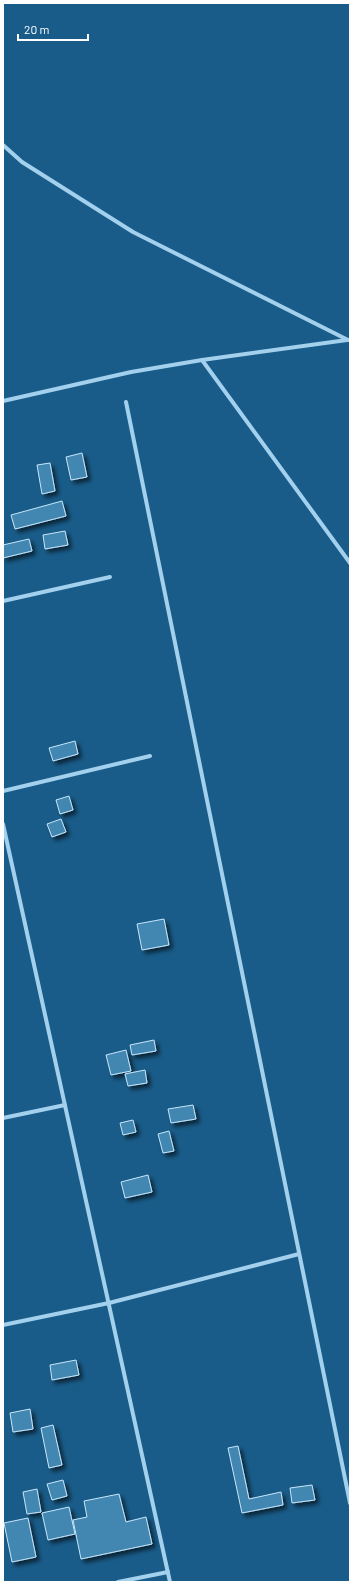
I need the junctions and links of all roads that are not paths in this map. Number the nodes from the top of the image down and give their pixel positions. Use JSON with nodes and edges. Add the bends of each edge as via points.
{"nodes":[{"id":1,"x":3,"y":145,"type":"edge"},
{"id":2,"x":349,"y":340,"type":"edge"},
{"id":3,"x":202,"y":360,"type":"junction"},
{"id":4,"x":3,"y":401,"type":"edge"},
{"id":5,"x":126,"y":402,"type":"dead end"},
{"id":6,"x":350,"y":563,"type":"edge"},
{"id":7,"x":110,"y":577,"type":"dead end"},
{"id":8,"x":3,"y":601,"type":"edge"},
{"id":9,"x":150,"y":756,"type":"dead end"},
{"id":10,"x":3,"y":791,"type":"edge"},
{"id":11,"x":3,"y":824,"type":"edge"},
{"id":12,"x":5,"y":841,"type":"edge"},
{"id":13,"x":65,"y":1105,"type":"junction"},
{"id":14,"x":3,"y":1118,"type":"edge"},
{"id":15,"x":299,"y":1254,"type":"junction"},
{"id":16,"x":109,"y":1303,"type":"junction"},
{"id":17,"x":3,"y":1325,"type":"edge"},
{"id":18,"x":350,"y":1502,"type":"edge"},
{"id":19,"x":168,"y":1572,"type":"junction"},
{"id":20,"x":118,"y":1582,"type":"edge"},
{"id":21,"x":170,"y":1582,"type":"edge"}],
"edges":[{"from":1,"to":2,"type":"street","via":[[22,162],[133,232]]},
{"from":2,"to":3,"type":"street"},
{"from":3,"to":4,"type":"street","via":[[131,372]]},
{"from":3,"to":6,"type":"street"},
{"from":5,"to":15,"type":"street"},
{"from":7,"to":8,"type":"street"},
{"from":9,"to":10,"type":"street"},
{"from":11,"to":12,"type":"street"},
{"from":12,"to":13,"type":"street"},
{"from":13,"to":14,"type":"street"},
{"from":13,"to":16,"type":"street"},
{"from":15,"to":16,"type":"street"},
{"from":15,"to":18,"type":"street"},
{"from":16,"to":17,"type":"street"},
{"from":16,"to":19,"type":"street"},
{"from":19,"to":20,"type":"street"},
{"from":19,"to":21,"type":"street"}]}
